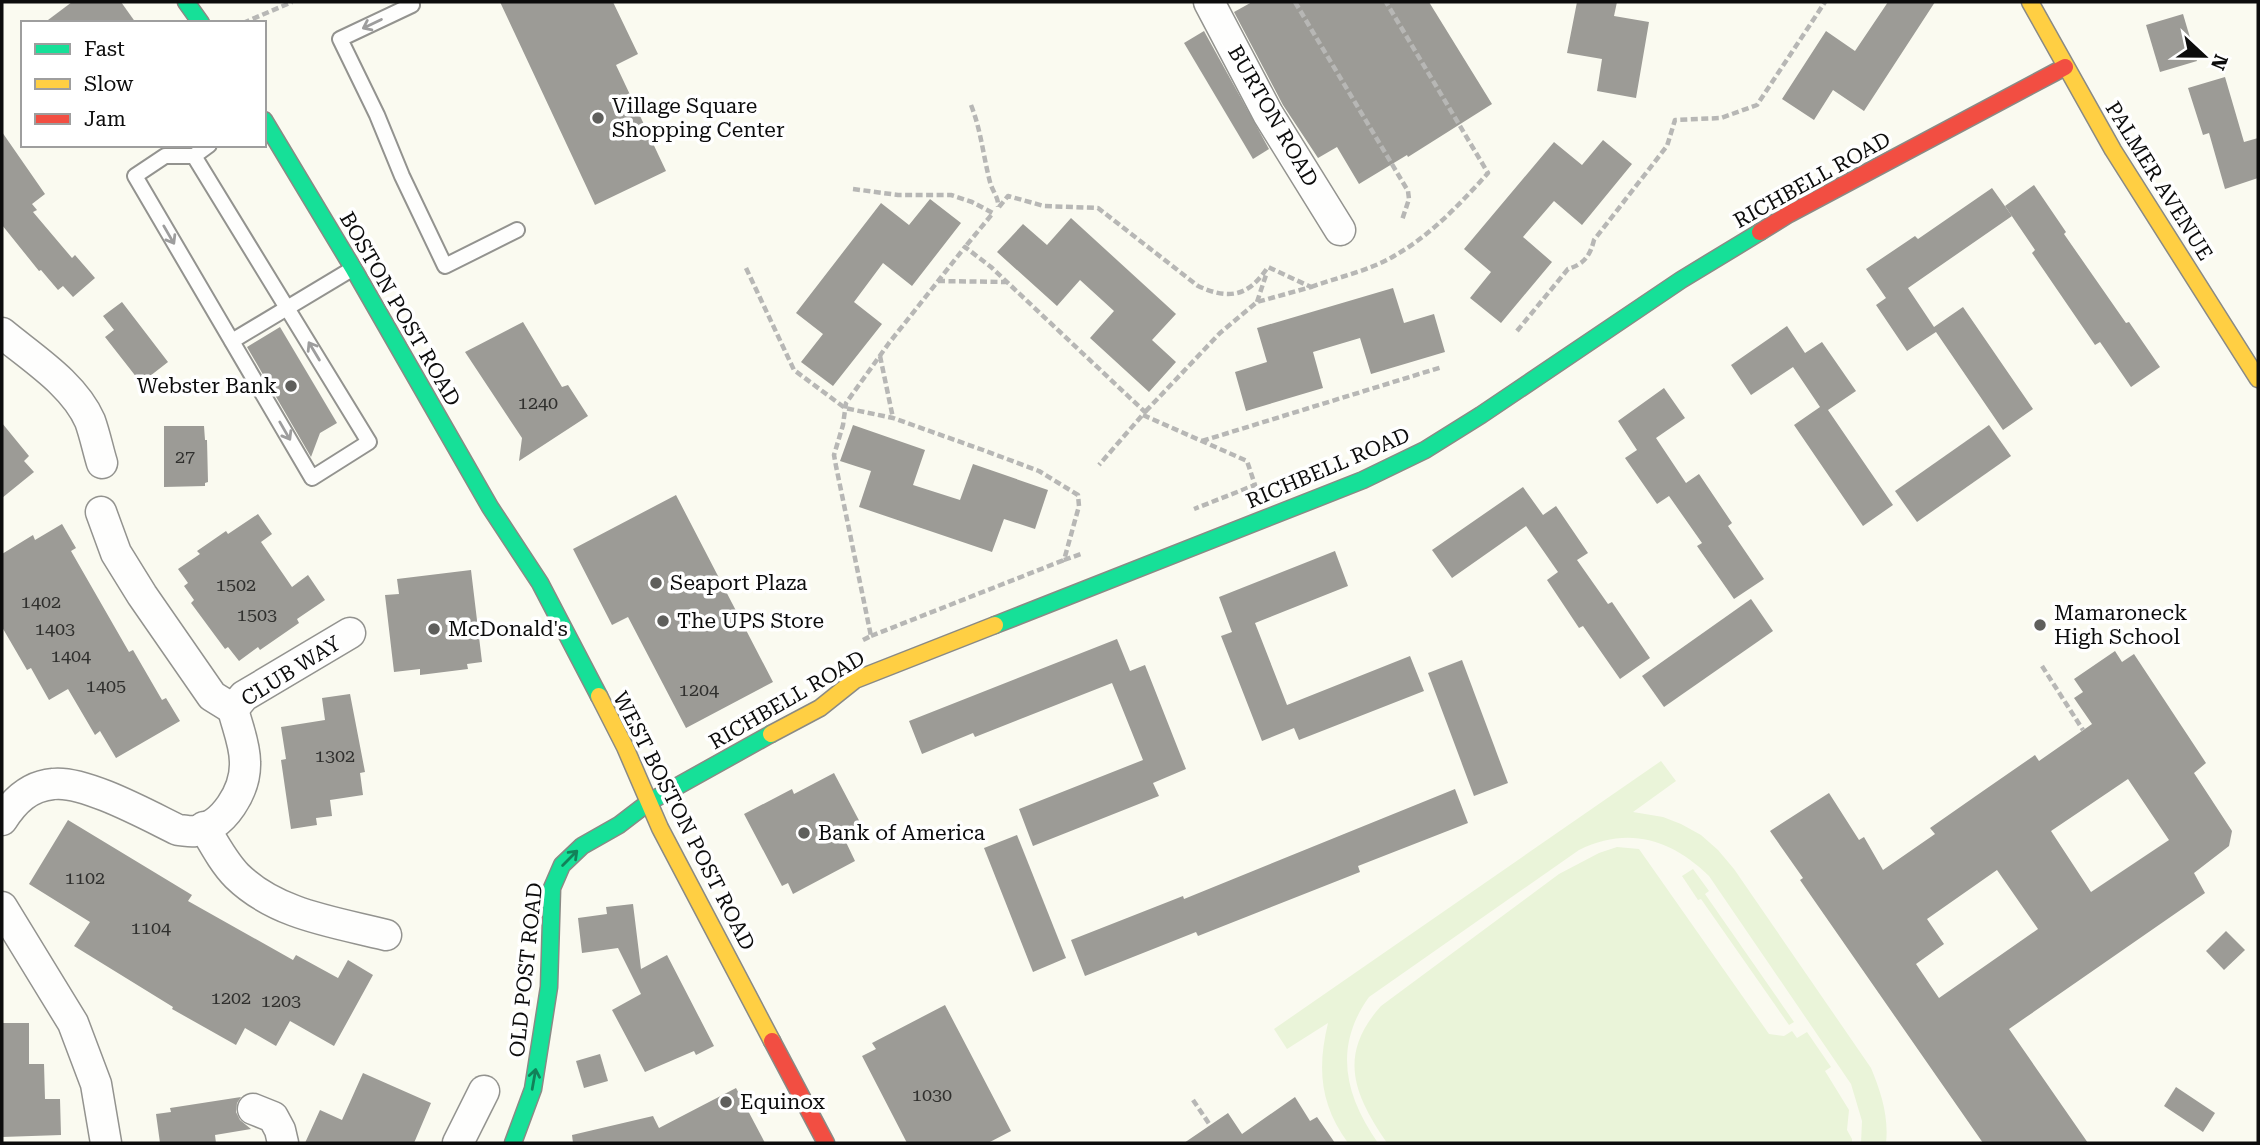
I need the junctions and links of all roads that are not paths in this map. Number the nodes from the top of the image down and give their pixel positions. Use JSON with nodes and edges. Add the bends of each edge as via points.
{"nodes":[{"id":1,"x":186,"y":2,"type":"edge"},
{"id":2,"x":1209,"y":2,"type":"edge"},
{"id":3,"x":2030,"y":2,"type":"edge"},
{"id":4,"x":412,"y":5,"type":"dead end"},
{"id":5,"x":200,"y":21,"type":"edge"},
{"id":6,"x":2065,"y":67,"type":"junction"},
{"id":7,"x":266,"y":123,"type":"edge"},
{"id":8,"x":206,"y":147,"type":"edge"},
{"id":9,"x":194,"y":156,"type":"junction"},
{"id":10,"x":517,"y":230,"type":"dead end"},
{"id":11,"x":1340,"y":230,"type":"dead end"},
{"id":12,"x":353,"y":268,"type":"junction"},
{"id":13,"x":287,"y":307,"type":"junction"},
{"id":14,"x":2,"y":333,"type":"edge"},
{"id":15,"x":232,"y":341,"type":"junction"},
{"id":16,"x":2258,"y":379,"type":"edge"},
{"id":17,"x":102,"y":463,"type":"dead end"},
{"id":18,"x":101,"y":512,"type":"dead end"},
{"id":19,"x":499,"y":520,"type":"joint"},
{"id":20,"x":350,"y":634,"type":"dead end"},
{"id":21,"x":233,"y":709,"type":"junction"},
{"id":22,"x":649,"y":802,"type":"junction"},
{"id":23,"x":5,"y":803,"type":"edge"},
{"id":24,"x":204,"y":827,"type":"junction"},
{"id":25,"x":2,"y":907,"type":"edge"},
{"id":26,"x":386,"y":935,"type":"dead end"},
{"id":27,"x":484,"y":1091,"type":"dead end"},
{"id":28,"x":253,"y":1109,"type":"dead end"},
{"id":29,"x":106,"y":1143,"type":"edge"},
{"id":30,"x":283,"y":1143,"type":"edge"},
{"id":31,"x":458,"y":1143,"type":"edge"},
{"id":32,"x":513,"y":1143,"type":"edge"},
{"id":33,"x":827,"y":1143,"type":"edge"}],
"edges":[{"from":1,"to":5,"type":"street"},
{"from":2,"to":11,"type":"street","name":"BURTON ROAD","via":[[1268,114]]},
{"from":3,"to":6,"type":"street","name":"PALMER AVENUE"},
{"from":4,"to":10,"type":"lane","one_way":true,"via":[[340,39],[402,176],[445,267]]},
{"from":6,"to":16,"type":"street","name":"PALMER AVENUE"},
{"from":6,"to":22,"type":"street","name":"RICHBELL ROAD","via":[[1788,215],[1681,280],[1425,450],[1363,480],[855,680],[820,708]]},
{"from":7,"to":12,"type":"street","name":"BOSTON POST ROAD"},
{"from":8,"to":9,"type":"lane"},
{"from":9,"to":13,"type":"lane"},
{"from":9,"to":15,"type":"lane","one_way":true,"via":[[165,156],[135,176]]},
{"from":12,"to":13,"type":"lane"},
{"from":12,"to":19,"type":"street","name":"BOSTON POST ROAD"},
{"from":13,"to":15,"type":"lane"},
{"from":15,"to":13,"type":"lane","one_way":true,"via":[[312,478],[369,442]]},
{"from":14,"to":17,"type":"street","via":[[74,396],[89,420]]},
{"from":18,"to":21,"type":"street","via":[[116,553],[142,595],[212,696]]},
{"from":19,"to":22,"type":"street","name":"WEST BOSTON POST ROAD","via":[[540,583]]},
{"from":20,"to":21,"type":"street","name":"CLUB WAY","via":[[243,696]]},
{"from":21,"to":24,"type":"street","via":[[246,763],[241,786],[219,820]]},
{"from":32,"to":22,"type":"street","name":"OLD POST ROAD","one_way":true,"via":[[533,1088],[549,987],[552,888],[562,865],[582,846]]},
{"from":22,"to":33,"type":"street","name":"WEST BOSTON POST ROAD"},
{"from":23,"to":24,"type":"street","via":[[53,783],[81,787],[178,830]]},
{"from":24,"to":26,"type":"street","via":[[237,876],[261,894],[293,912]]},
{"from":25,"to":29,"type":"street","via":[[73,1023],[96,1084]]},
{"from":27,"to":31,"type":"street"},
{"from":28,"to":30,"type":"street","via":[[273,1117]]}]}
